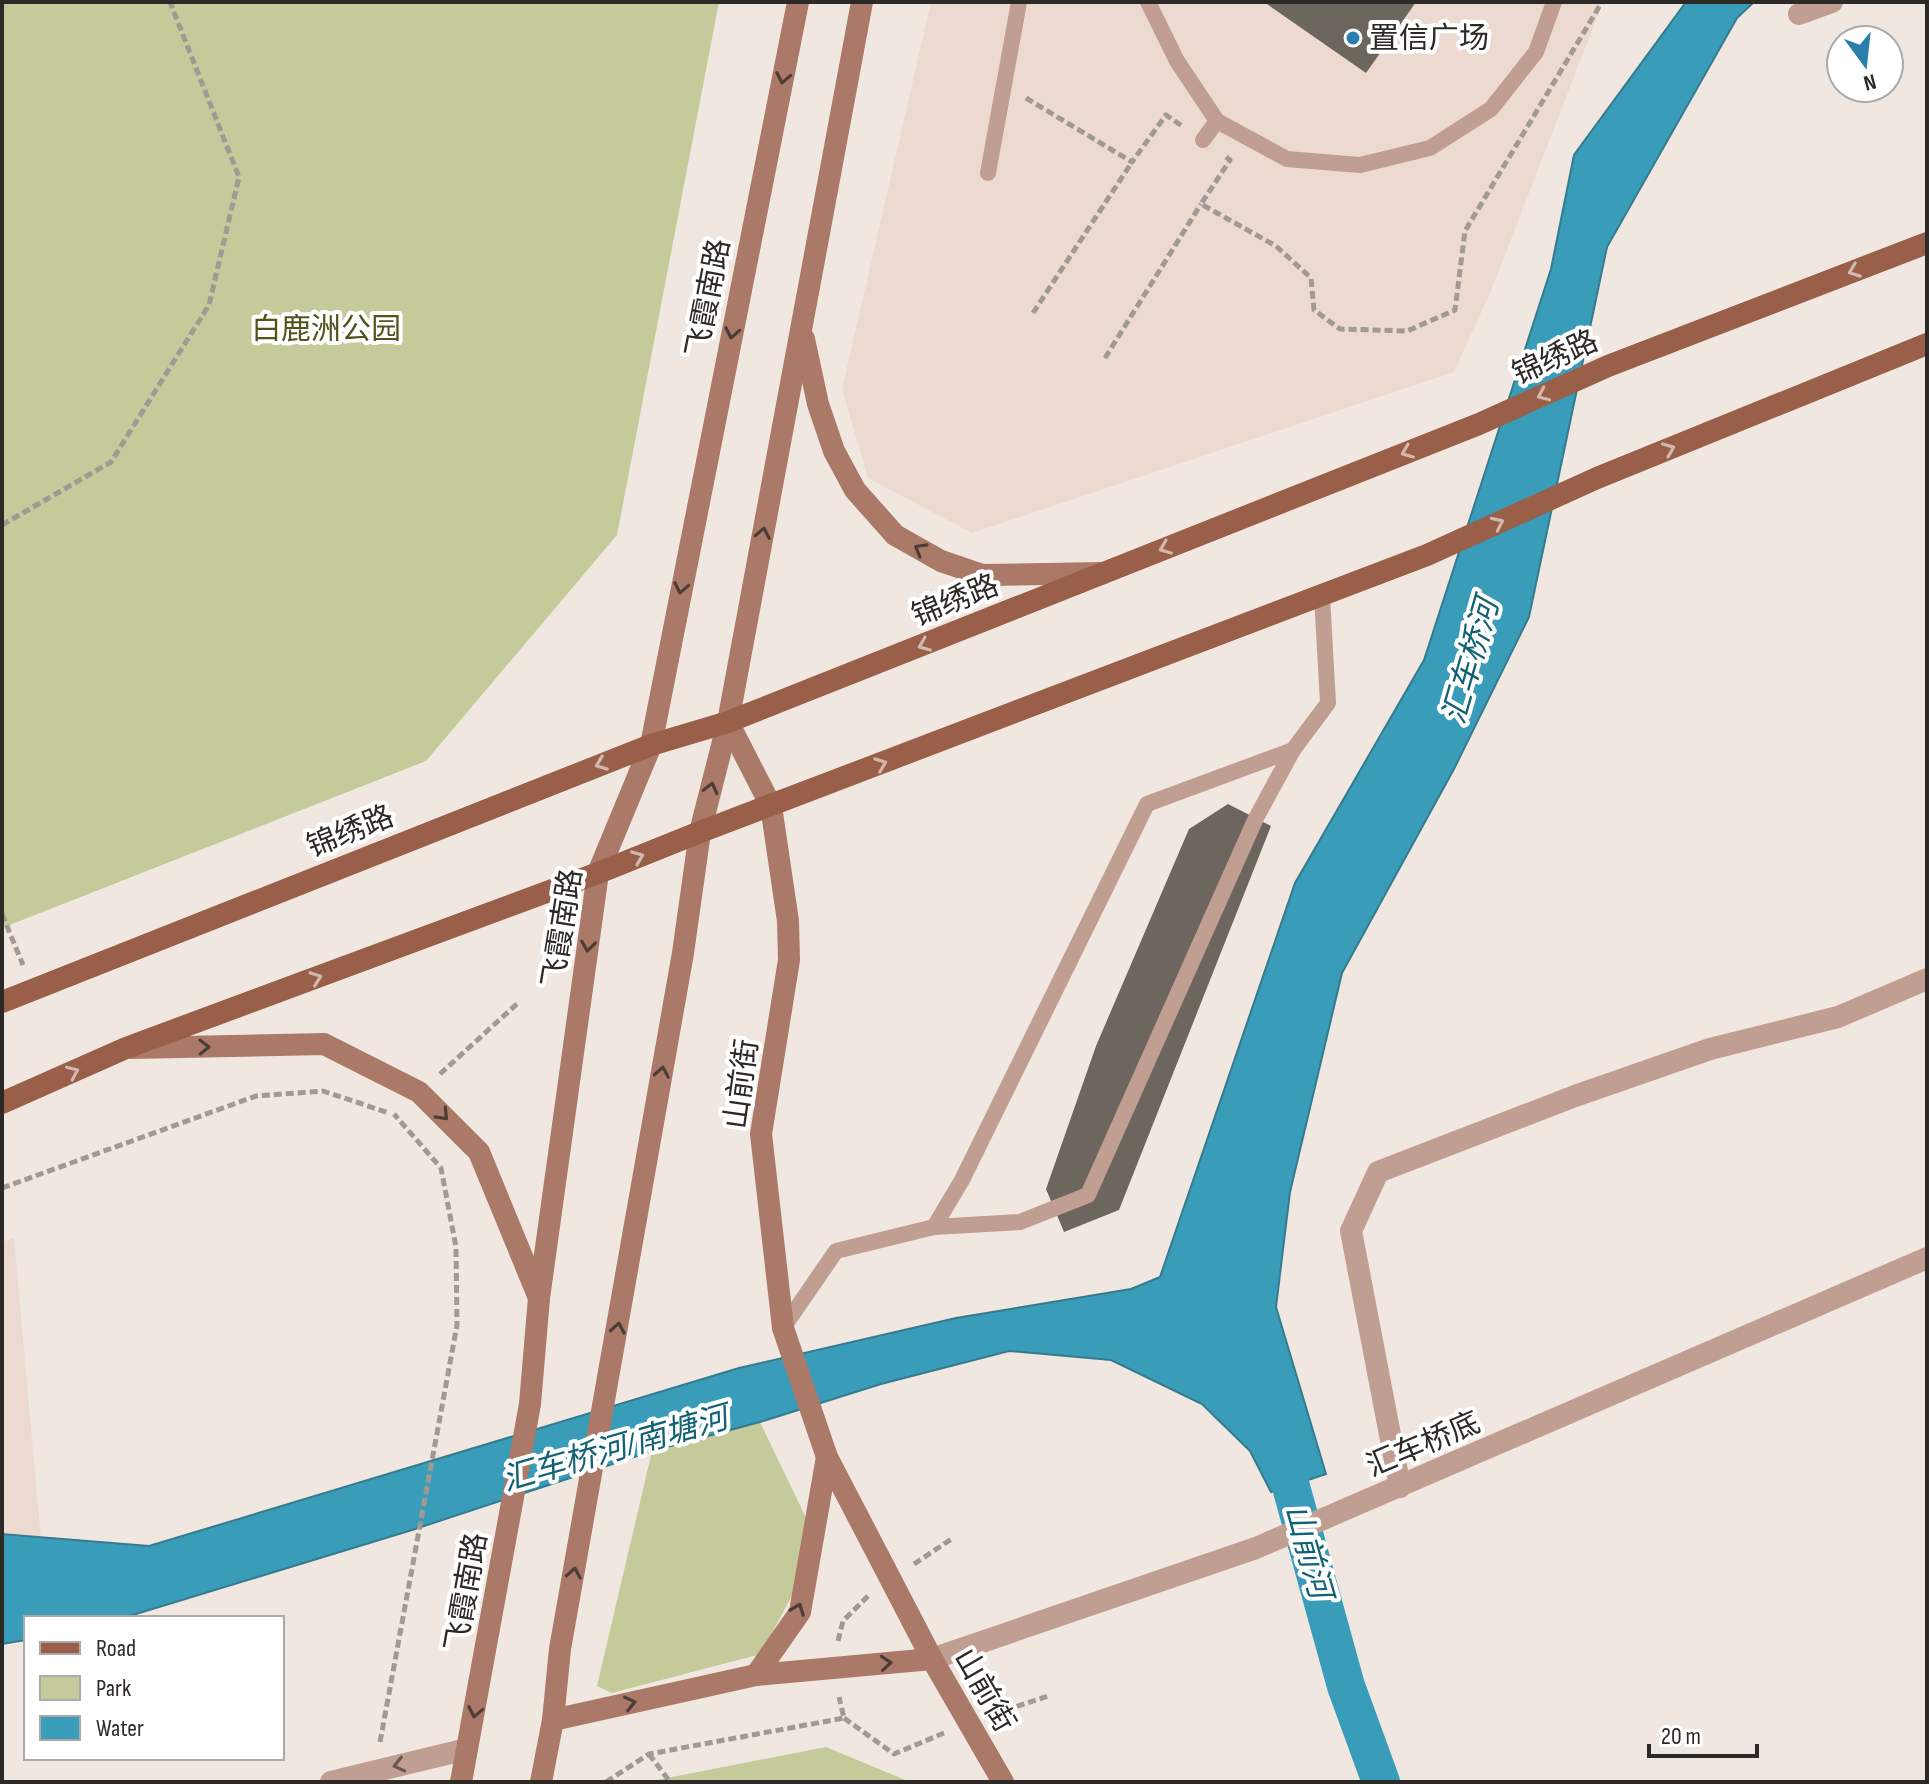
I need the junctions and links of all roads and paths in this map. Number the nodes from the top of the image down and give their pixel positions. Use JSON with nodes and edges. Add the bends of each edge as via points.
{"nodes":[{"id":1,"x":170,"y":2,"type":"edge"},
{"id":2,"x":798,"y":2,"type":"edge"},
{"id":3,"x":862,"y":2,"type":"edge"},
{"id":4,"x":1019,"y":2,"type":"edge"},
{"id":5,"x":1148,"y":2,"type":"edge"},
{"id":6,"x":1554,"y":2,"type":"edge"},
{"id":7,"x":1832,"y":2,"type":"edge"},
{"id":8,"x":1799,"y":14,"type":"dead end"},
{"id":9,"x":1217,"y":121,"type":"junction"},
{"id":10,"x":1203,"y":140,"type":"dead end"},
{"id":11,"x":1132,"y":162,"type":"dead end"},
{"id":12,"x":988,"y":173,"type":"dead end"},
{"id":13,"x":1201,"y":204,"type":"dead end"},
{"id":14,"x":1927,"y":243,"type":"edge"},
{"id":15,"x":1033,"y":313,"type":"dead end"},
{"id":16,"x":802,"y":327,"type":"junction"},
{"id":17,"x":1927,"y":344,"type":"edge"},
{"id":18,"x":1105,"y":358,"type":"dead end"},
{"id":19,"x":2,"y":525,"type":"edge"},
{"id":20,"x":1104,"y":573,"type":"junction"},
{"id":21,"x":1322,"y":596,"type":"junction"},
{"id":22,"x":728,"y":722,"type":"junction"},
{"id":23,"x":651,"y":745,"type":"junction"},
{"id":24,"x":1293,"y":750,"type":"junction"},
{"id":25,"x":771,"y":806,"type":"junction"},
{"id":26,"x":700,"y":832,"type":"junction"},
{"id":27,"x":598,"y":873,"type":"junction"},
{"id":28,"x":2,"y":914,"type":"edge"},
{"id":29,"x":1927,"y":979,"type":"edge"},
{"id":30,"x":32,"y":989,"type":"junction"},
{"id":31,"x":2,"y":1002,"type":"edge"},
{"id":32,"x":519,"y":1002,"type":"dead end"},
{"id":33,"x":126,"y":1048,"type":"junction"},
{"id":34,"x":419,"y":1092,"type":"junction"},
{"id":35,"x":2,"y":1103,"type":"edge"},
{"id":36,"x":394,"y":1114,"type":"junction"},
{"id":37,"x":2,"y":1188,"type":"edge"},
{"id":38,"x":934,"y":1227,"type":"junction"},
{"id":39,"x":1927,"y":1258,"type":"edge"},
{"id":40,"x":539,"y":1298,"type":"junction"},
{"id":41,"x":783,"y":1328,"type":"junction"},
{"id":42,"x":824,"y":1451,"type":"junction"},
{"id":43,"x":1400,"y":1487,"type":"junction"},
{"id":44,"x":932,"y":1659,"type":"junction"},
{"id":45,"x":756,"y":1675,"type":"junction"},
{"id":46,"x":553,"y":1720,"type":"junction"},
{"id":47,"x":467,"y":1749,"type":"junction"},
{"id":48,"x":649,"y":1754,"type":"dead end"},
{"id":49,"x":374,"y":1771,"type":"junction"},
{"id":50,"x":331,"y":1782,"type":"edge"},
{"id":51,"x":461,"y":1782,"type":"edge"},
{"id":52,"x":541,"y":1782,"type":"edge"},
{"id":53,"x":670,"y":1782,"type":"edge"},
{"id":54,"x":1003,"y":1782,"type":"edge"}],
"edges":[{"from":1,"to":19,"type":"path","via":[[239,177],[209,305],[111,462]]},
{"from":2,"to":23,"type":"main road","name":"飞霞南路","one_way":true},
{"from":3,"to":16,"type":"main road"},
{"from":4,"to":12,"type":"lane"},
{"from":5,"to":9,"type":"lane","via":[[1177,61]]},
{"from":6,"to":9,"type":"lane","via":[[1536,52],[1491,109],[1430,148],[1360,165],[1287,159]]},
{"from":7,"to":8,"type":"street"},
{"from":9,"to":10,"type":"lane"},
{"from":11,"to":15,"type":"path"},
{"from":13,"to":18,"type":"path"},
{"from":14,"to":20,"type":"main road","name":"锦绣路","one_way":true,"via":[[1608,366],[1479,424]]},
{"from":20,"to":16,"type":"main road","one_way":true,"via":[[982,575],[941,561],[895,535],[855,490],[834,451]]},
{"from":22,"to":16,"type":"main road","one_way":true},
{"from":21,"to":17,"type":"main road","one_way":true},
{"from":20,"to":22,"type":"main road","name":"锦绣路","one_way":true},
{"from":21,"to":24,"type":"lane","via":[[1328,703]]},
{"from":25,"to":21,"type":"main road","one_way":true},
{"from":22,"to":23,"type":"main road","name":"锦绣路"},
{"from":22,"to":25,"type":"main road","name":"山前街"},
{"from":26,"to":22,"type":"main road","one_way":true},
{"from":23,"to":27,"type":"main road","name":"飞霞南路"},
{"from":23,"to":30,"type":"main road","name":"锦绣路","one_way":true},
{"from":24,"to":38,"type":"lane","via":[[1147,804]]},
{"from":24,"to":38,"type":"lane","via":[[1256,818],[1088,1195],[1020,1222]]},
{"from":25,"to":26,"type":"main road"},
{"from":25,"to":41,"type":"main road","name":"山前街","via":[[789,960],[761,1134]]},
{"from":27,"to":26,"type":"main road","one_way":true},
{"from":46,"to":26,"type":"main road","one_way":true,"via":[[560,1649]]},
{"from":33,"to":27,"type":"main road","one_way":true},
{"from":27,"to":40,"type":"main road","name":"飞霞南路","one_way":true},
{"from":28,"to":30,"type":"path"},
{"from":29,"to":43,"type":"street","via":[[1838,1017],[1710,1049],[1575,1096],[1378,1172],[1351,1231]]},
{"from":30,"to":31,"type":"main road","name":"锦绣路"},
{"from":32,"to":34,"type":"path"},
{"from":33,"to":34,"type":"main road","one_way":true,"via":[[324,1044]]},
{"from":35,"to":33,"type":"main road","one_way":true},
{"from":34,"to":36,"type":"path"},
{"from":34,"to":40,"type":"main road","one_way":true,"via":[[479,1152]]},
{"from":36,"to":37,"type":"path","via":[[323,1091],[256,1096]]},
{"from":36,"to":49,"type":"path","via":[[441,1168],[456,1247],[457,1325]]},
{"from":38,"to":41,"type":"lane","via":[[836,1251]]},
{"from":39,"to":43,"type":"street","name":"汇车桥底"},
{"from":40,"to":47,"type":"main road","name":"飞霞南路","one_way":true,"via":[[530,1404]]},
{"from":41,"to":42,"type":"main road","name":"山前街"},
{"from":42,"to":44,"type":"main road","name":"山前街"},
{"from":45,"to":42,"type":"main road","name":"山前街","one_way":true,"via":[[800,1612]]},
{"from":43,"to":44,"type":"street","name":"汇车桥底","via":[[1256,1548]]},
{"from":45,"to":44,"type":"main road","one_way":true},
{"from":44,"to":54,"type":"main road","name":"山前街"},
{"from":46,"to":45,"type":"main road","one_way":true},
{"from":46,"to":52,"type":"main road"},
{"from":47,"to":49,"type":"street","one_way":true},
{"from":47,"to":51,"type":"main road","name":"飞霞南路"},
{"from":48,"to":53,"type":"path"},
{"from":49,"to":50,"type":"street"}]}
